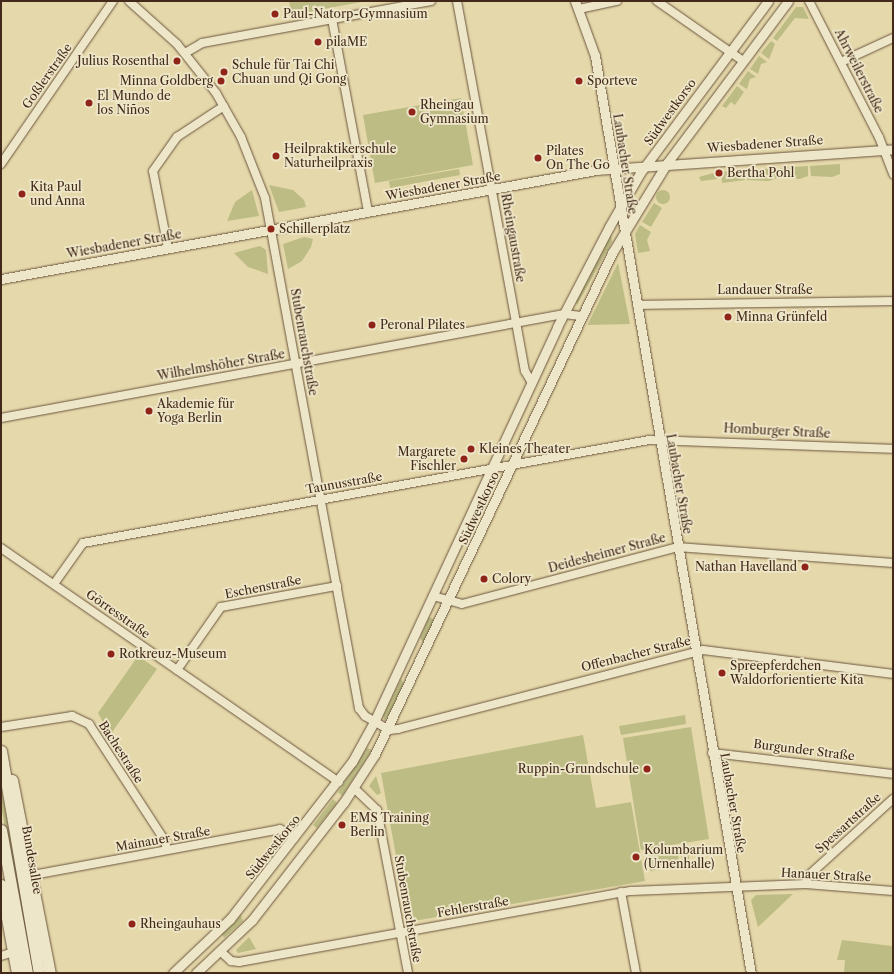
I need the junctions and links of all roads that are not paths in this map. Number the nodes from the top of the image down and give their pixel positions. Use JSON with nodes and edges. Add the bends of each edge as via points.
{"nodes":[{"id":1,"x":114,"y":1,"type":"edge"},
{"id":2,"x":129,"y":1,"type":"edge"},
{"id":3,"x":431,"y":1,"type":"edge"},
{"id":4,"x":457,"y":1,"type":"edge"},
{"id":5,"x":617,"y":1,"type":"edge"},
{"id":6,"x":657,"y":1,"type":"edge"},
{"id":7,"x":768,"y":1,"type":"edge"},
{"id":8,"x":788,"y":1,"type":"edge"},
{"id":9,"x":809,"y":1,"type":"edge"},
{"id":10,"x":575,"y":4,"type":"edge"},
{"id":11,"x":332,"y":19,"type":"junction"},
{"id":12,"x":893,"y":38,"type":"edge"},
{"id":13,"x":729,"y":52,"type":"junction"},
{"id":14,"x":185,"y":53,"type":"junction"},
{"id":15,"x":743,"y":61,"type":"junction"},
{"id":16,"x":841,"y":62,"type":"junction"},
{"id":17,"x":224,"y":106,"type":"junction"},
{"id":18,"x":889,"y":149,"type":"edge"},
{"id":19,"x":667,"y":163,"type":"junction"},
{"id":20,"x":1,"y":164,"type":"edge"},
{"id":21,"x":646,"y":165,"type":"junction"},
{"id":22,"x":613,"y":168,"type":"junction"},
{"id":23,"x":893,"y":174,"type":"edge"},
{"id":24,"x":492,"y":189,"type":"junction"},
{"id":25,"x":620,"y":208,"type":"junction"},
{"id":26,"x":368,"y":212,"type":"junction"},
{"id":27,"x":271,"y":229,"type":"junction"},
{"id":28,"x":624,"y":233,"type":"junction"},
{"id":29,"x":168,"y":248,"type":"junction"},
{"id":30,"x":1,"y":279,"type":"edge"},
{"id":31,"x":893,"y":301,"type":"edge"},
{"id":32,"x":637,"y":305,"type":"junction"},
{"id":33,"x":564,"y":314,"type":"junction"},
{"id":34,"x":581,"y":316,"type":"junction"},
{"id":35,"x":516,"y":323,"type":"junction"},
{"id":36,"x":296,"y":364,"type":"junction"},
{"id":37,"x":532,"y":383,"type":"junction"},
{"id":38,"x":1,"y":418,"type":"edge"},
{"id":39,"x":659,"y":439,"type":"junction"},
{"id":40,"x":893,"y":449,"type":"edge"},
{"id":41,"x":512,"y":465,"type":"junction"},
{"id":42,"x":492,"y":468,"type":"junction"},
{"id":43,"x":321,"y":500,"type":"junction"},
{"id":44,"x":677,"y":547,"type":"junction"},
{"id":45,"x":1,"y":548,"type":"edge"},
{"id":46,"x":893,"y":563,"type":"edge"},
{"id":47,"x":54,"y":584,"type":"junction"},
{"id":48,"x":336,"y":586,"type":"junction"},
{"id":49,"x":434,"y":596,"type":"junction"},
{"id":50,"x":448,"y":602,"type":"junction"},
{"id":51,"x":694,"y":650,"type":"junction"},
{"id":52,"x":177,"y":670,"type":"junction"},
{"id":53,"x":893,"y":674,"type":"edge"},
{"id":54,"x":374,"y":722,"type":"junction"},
{"id":55,"x":1,"y":727,"type":"edge"},
{"id":56,"x":389,"y":730,"type":"junction"},
{"id":57,"x":1,"y":751,"type":"edge"},
{"id":58,"x":712,"y":753,"type":"junction"},
{"id":59,"x":3,"y":765,"type":"junction"},
{"id":60,"x":893,"y":774,"type":"edge"},
{"id":61,"x":340,"y":782,"type":"junction"},
{"id":62,"x":354,"y":788,"type":"junction"},
{"id":63,"x":893,"y":799,"type":"edge"},
{"id":64,"x":1,"y":830,"type":"edge"},
{"id":65,"x":294,"y":838,"type":"junction"},
{"id":66,"x":308,"y":849,"type":"junction"},
{"id":67,"x":167,"y":850,"type":"junction"},
{"id":68,"x":32,"y":875,"type":"junction"},
{"id":69,"x":806,"y":884,"type":"junction"},
{"id":70,"x":1,"y":885,"type":"edge"},
{"id":71,"x":735,"y":886,"type":"junction"},
{"id":72,"x":893,"y":891,"type":"edge"},
{"id":73,"x":621,"y":892,"type":"junction"},
{"id":74,"x":400,"y":933,"type":"junction"},
{"id":75,"x":209,"y":939,"type":"junction"},
{"id":76,"x":220,"y":951,"type":"junction"},
{"id":77,"x":13,"y":952,"type":"junction"},
{"id":78,"x":1,"y":956,"type":"edge"},
{"id":79,"x":17,"y":973,"type":"edge"},
{"id":80,"x":27,"y":973,"type":"edge"},
{"id":81,"x":39,"y":973,"type":"edge"},
{"id":82,"x":50,"y":973,"type":"edge"},
{"id":83,"x":173,"y":973,"type":"edge"},
{"id":84,"x":196,"y":973,"type":"edge"},
{"id":85,"x":408,"y":973,"type":"edge"},
{"id":86,"x":636,"y":973,"type":"edge"},
{"id":87,"x":751,"y":973,"type":"edge"}],
"edges":[{"from":1,"to":20,"type":"street","name":"Goßlerstraße"},
{"from":2,"to":14,"type":"street","name":"Stubenrauchstraße"},
{"from":3,"to":11,"type":"street"},
{"from":4,"to":24,"type":"street","name":"Rheingaustraße"},
{"from":5,"to":10,"type":"street"},
{"from":6,"to":13,"type":"street"},
{"from":7,"to":13,"type":"street","name":"Südwestkorso"},
{"from":8,"to":15,"type":"street","name":"Südwestkorso"},
{"from":9,"to":16,"type":"street","name":"Ahrweilerstraße"},
{"from":10,"to":22,"type":"street","name":"Laubacher Straße","via":[[595,56]]},
{"from":11,"to":14,"type":"street","via":[[202,43]]},
{"from":11,"to":26,"type":"street"},
{"from":12,"to":16,"type":"street"},
{"from":13,"to":15,"type":"street"},
{"from":13,"to":21,"type":"street","name":"Südwestkorso"},
{"from":14,"to":17,"type":"street","name":"Stubenrauchstraße"},
{"from":15,"to":19,"type":"street","name":"Südwestkorso"},
{"from":16,"to":18,"type":"street","name":"Ahrweilerstraße"},
{"from":17,"to":27,"type":"street","name":"Stubenrauchstraße","via":[[256,173]]},
{"from":17,"to":29,"type":"street","via":[[177,137],[153,171]]},
{"from":18,"to":19,"type":"street","name":"Wiesbadener Straße"},
{"from":18,"to":23,"type":"street","name":"Ahrweilerstraße"},
{"from":19,"to":21,"type":"street","name":"Wiesbadener Straße"},
{"from":19,"to":28,"type":"street","name":"Südwestkorso"},
{"from":21,"to":22,"type":"street","name":"Wiesbadener Straße"},
{"from":21,"to":25,"type":"street","name":"Südwestkorso"},
{"from":22,"to":24,"type":"street","name":"Wiesbadener Straße"},
{"from":22,"to":25,"type":"street","name":"Laubacher Straße"},
{"from":24,"to":26,"type":"street","name":"Wiesbadener Straße"},
{"from":24,"to":35,"type":"street","name":"Rheingaustraße"},
{"from":25,"to":28,"type":"street","name":"Laubacher Straße"},
{"from":25,"to":33,"type":"street","name":"Südwestkorso"},
{"from":26,"to":27,"type":"street","name":"Wiesbadener Straße"},
{"from":27,"to":29,"type":"street","name":"Wiesbadener Straße"},
{"from":27,"to":36,"type":"street","name":"Stubenrauchstraße"},
{"from":28,"to":32,"type":"street","name":"Laubacher Straße"},
{"from":28,"to":34,"type":"street","name":"Südwestkorso"},
{"from":29,"to":30,"type":"street","name":"Wiesbadener Straße"},
{"from":31,"to":32,"type":"street","name":"Landauer Straße"},
{"from":32,"to":39,"type":"street","name":"Laubacher Straße"},
{"from":33,"to":34,"type":"street"},
{"from":33,"to":35,"type":"street","name":"Wilhelmshöher Straße"},
{"from":33,"to":37,"type":"street","name":"Südwestkorso"},
{"from":34,"to":41,"type":"street","name":"Südwestkorso"},
{"from":35,"to":36,"type":"street","name":"Wilhelmshöher Straße"},
{"from":35,"to":37,"type":"street","name":"Rheingaustraße","via":[[525,371]]},
{"from":36,"to":38,"type":"street","name":"Wilhelmshöher Straße"},
{"from":36,"to":43,"type":"street","name":"Stubenrauchstraße"},
{"from":37,"to":42,"type":"street","name":"Südwestkorso"},
{"from":39,"to":40,"type":"street","name":"Homburger Straße"},
{"from":39,"to":41,"type":"street","name":"Taunusstraße"},
{"from":39,"to":44,"type":"street","name":"Laubacher Straße"},
{"from":41,"to":42,"type":"street","name":"Taunusstraße"},
{"from":41,"to":50,"type":"street","name":"Südwestkorso"},
{"from":42,"to":43,"type":"street","name":"Taunusstraße"},
{"from":42,"to":49,"type":"street","name":"Südwestkorso"},
{"from":43,"to":47,"type":"street","name":"Taunusstraße","via":[[83,543]]},
{"from":43,"to":48,"type":"street","name":"Stubenrauchstraße"},
{"from":44,"to":46,"type":"street","name":"Deidesheimer Straße"},
{"from":44,"to":50,"type":"street","name":"Deidesheimer Straße","via":[[462,604]]},
{"from":44,"to":51,"type":"street","name":"Laubacher Straße"},
{"from":45,"to":47,"type":"street","name":"Görresstraße"},
{"from":47,"to":52,"type":"street","name":"Görresstraße"},
{"from":48,"to":52,"type":"street","name":"Eschenstraße","via":[[221,607]]},
{"from":48,"to":54,"type":"street","name":"Stubenrauchstraße","via":[[360,710]]},
{"from":49,"to":50,"type":"street"},
{"from":49,"to":54,"type":"street","name":"Südwestkorso"},
{"from":50,"to":56,"type":"street","name":"Südwestkorso"},
{"from":51,"to":53,"type":"street","name":"Offenbacher Straße"},
{"from":51,"to":56,"type":"street","name":"Offenbacher Straße"},
{"from":51,"to":58,"type":"street","name":"Laubacher Straße"},
{"from":52,"to":61,"type":"street","name":"Görresstraße"},
{"from":54,"to":56,"type":"street"},
{"from":54,"to":61,"type":"street","name":"Südwestkorso"},
{"from":55,"to":67,"type":"street","name":"Bachestraße","via":[[72,716],[89,724],[165,841]]},
{"from":56,"to":62,"type":"street","name":"Südwestkorso"},
{"from":57,"to":59,"type":"main road","name":"Bundesallee"},
{"from":58,"to":60,"type":"street","name":"Burgunder Straße"},
{"from":58,"to":71,"type":"street","name":"Laubacher Straße"},
{"from":59,"to":68,"type":"main road","via":[[20,806]]},
{"from":59,"to":81,"type":"main road","name":"Bundesallee"},
{"from":61,"to":65,"type":"street","name":"Südwestkorso"},
{"from":62,"to":66,"type":"street","name":"Südwestkorso"},
{"from":62,"to":74,"type":"street","name":"Stubenrauchstraße","via":[[377,810]]},
{"from":63,"to":69,"type":"street","name":"Spessartstraße","via":[[808,876]]},
{"from":64,"to":80,"type":"main road","name":"Bundesallee"},
{"from":65,"to":66,"type":"street"},
{"from":65,"to":67,"type":"street","name":"Mainauer Straße","via":[[280,829]]},
{"from":65,"to":75,"type":"street","name":"Südwestkorso","via":[[230,919]]},
{"from":66,"to":76,"type":"street","name":"Südwestkorso","via":[[252,920]]},
{"from":67,"to":68,"type":"street","name":"Mainauer Straße"},
{"from":68,"to":82,"type":"main road"},
{"from":69,"to":71,"type":"street","name":"Hanauer Straße"},
{"from":69,"to":72,"type":"street","name":"Hanauer Straße"},
{"from":70,"to":77,"type":"main road"},
{"from":71,"to":73,"type":"street","name":"Fehlerstraße"},
{"from":71,"to":87,"type":"street","name":"Laubacher Straße"},
{"from":73,"to":74,"type":"street","name":"Fehlerstraße"},
{"from":73,"to":86,"type":"street"},
{"from":74,"to":76,"type":"street","name":"Fehlerstraße","via":[[239,962],[231,961]]},
{"from":74,"to":85,"type":"street","name":"Stubenrauchstraße"},
{"from":75,"to":76,"type":"street"},
{"from":75,"to":83,"type":"street","name":"Südwestkorso"},
{"from":76,"to":84,"type":"street","name":"Südwestkorso"},
{"from":77,"to":78,"type":"street"},
{"from":77,"to":79,"type":"main road"}]}
